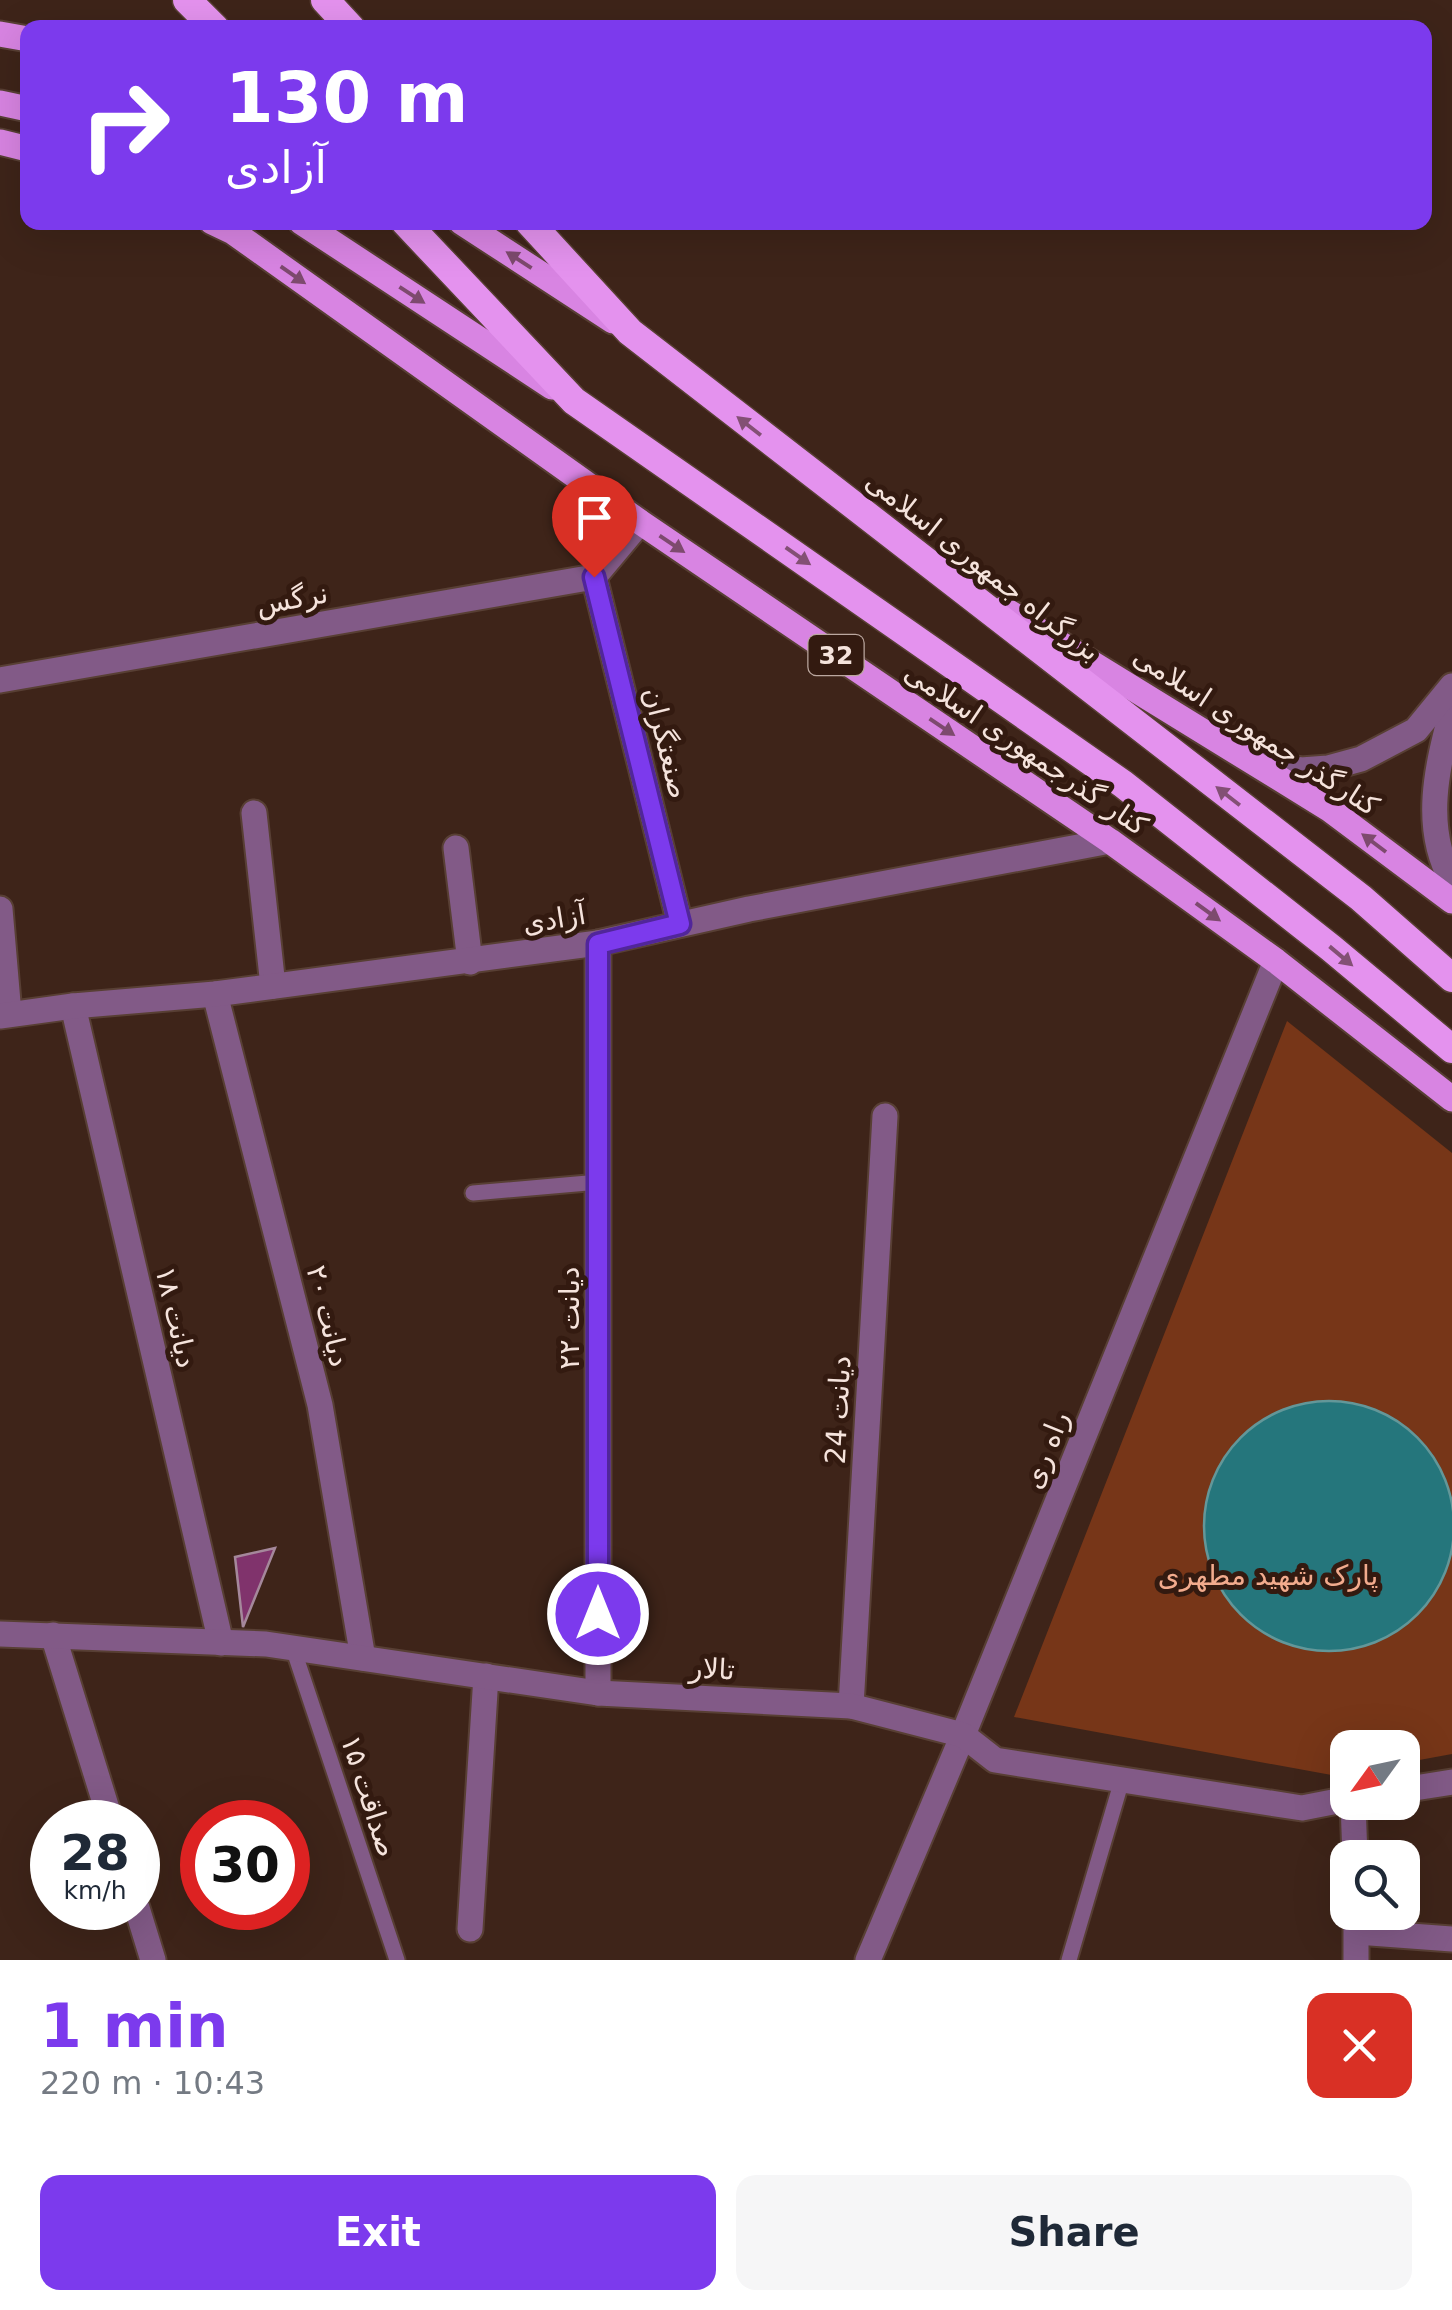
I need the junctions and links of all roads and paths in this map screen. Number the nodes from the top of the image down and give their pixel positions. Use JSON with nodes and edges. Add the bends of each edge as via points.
{"nodes":[{"id":1,"x":187,"y":0,"type":"edge"},
{"id":2,"x":325,"y":0,"type":"edge"},
{"id":3,"x":206,"y":20,"type":"edge"},
{"id":4,"x":343,"y":20,"type":"edge"},
{"id":5,"x":225,"y":230,"type":"edge"},
{"id":6,"x":313,"y":230,"type":"edge"},
{"id":7,"x":413,"y":230,"type":"edge"},
{"id":8,"x":474,"y":230,"type":"edge"},
{"id":9,"x":537,"y":230,"type":"edge"},
{"id":10,"x":630,"y":332,"type":"junction"},
{"id":11,"x":574,"y":400,"type":"junction"},
{"id":12,"x":640,"y":522,"type":"junction"},
{"id":13,"x":920,"y":558,"type":"junction"},
{"id":14,"x":594,"y":577,"type":"junction"},
{"id":15,"x":0,"y":680,"type":"edge"},
{"id":16,"x":1452,"y":686,"type":"edge"},
{"id":17,"x":1452,"y":710,"type":"edge"},
{"id":18,"x":1252,"y":760,"type":"junction"},
{"id":19,"x":254,"y":813,"type":"dead end"},
{"id":20,"x":1110,"y":841,"type":"junction"},
{"id":21,"x":456,"y":848,"type":"dead end"},
{"id":22,"x":1452,"y":881,"type":"edge"},
{"id":23,"x":1452,"y":901,"type":"edge"},
{"id":24,"x":0,"y":910,"type":"edge"},
{"id":25,"x":680,"y":924,"type":"junction"},
{"id":26,"x":598,"y":944,"type":"junction"},
{"id":27,"x":1276,"y":961,"type":"junction"},
{"id":28,"x":470,"y":962,"type":"junction"},
{"id":29,"x":1452,"y":978,"type":"edge"},
{"id":30,"x":273,"y":986,"type":"junction"},
{"id":31,"x":216,"y":994,"type":"junction"},
{"id":32,"x":73,"y":1006,"type":"junction"},
{"id":33,"x":5,"y":1015,"type":"edge"},
{"id":34,"x":1452,"y":1049,"type":"edge"},
{"id":35,"x":1452,"y":1100,"type":"edge"},
{"id":36,"x":885,"y":1116,"type":"dead end"},
{"id":37,"x":599,"y":1182,"type":"junction"},
{"id":38,"x":473,"y":1193,"type":"dead end"},
{"id":39,"x":0,"y":1634,"type":"edge"},
{"id":40,"x":53,"y":1634,"type":"junction"},
{"id":41,"x":221,"y":1642,"type":"junction"},
{"id":42,"x":294,"y":1648,"type":"junction"},
{"id":43,"x":363,"y":1658,"type":"junction"},
{"id":44,"x":486,"y":1676,"type":"junction"},
{"id":45,"x":598,"y":1693,"type":"junction"},
{"id":46,"x":850,"y":1706,"type":"junction"},
{"id":47,"x":963,"y":1734,"type":"junction"},
{"id":48,"x":1122,"y":1780,"type":"junction"},
{"id":49,"x":1452,"y":1782,"type":"edge"},
{"id":50,"x":1420,"y":1787,"type":"edge"},
{"id":51,"x":104,"y":1800,"type":"edge"},
{"id":52,"x":1330,"y":1804,"type":"edge"},
{"id":53,"x":470,"y":1929,"type":"dead end"},
{"id":54,"x":144,"y":1930,"type":"edge"},
{"id":55,"x":1357,"y":1930,"type":"edge"},
{"id":56,"x":1402,"y":1930,"type":"edge"},
{"id":57,"x":1452,"y":1939,"type":"edge"},
{"id":58,"x":153,"y":1960,"type":"edge"},
{"id":59,"x":397,"y":1960,"type":"edge"},
{"id":60,"x":868,"y":1960,"type":"edge"},
{"id":61,"x":1069,"y":1960,"type":"edge"},
{"id":62,"x":1356,"y":1960,"type":"edge"}],
"edges":[{"from":1,"to":3,"type":"highway"},
{"from":2,"to":4,"type":"highway"},
{"from":5,"to":12,"type":"main road","name":"کنار گذرجمهوری اسلامی","number":"32","one_way":true},
{"from":6,"to":11,"type":"main road","number":"32","one_way":true},
{"from":7,"to":11,"type":"highway"},
{"from":10,"to":8,"type":"main road","name":"بزرگراه جمهوری اسلامی","one_way":true},
{"from":9,"to":10,"type":"highway"},
{"from":13,"to":10,"type":"highway","name":"بزرگراه جمهوری اسلامی","one_way":true},
{"from":11,"to":34,"type":"highway","number":"32","one_way":true,"via":[[1123,784]]},
{"from":12,"to":14,"type":"street"},
{"from":12,"to":20,"type":"main road","name":"کنار گذرجمهوری اسلامی","number":"32","one_way":true},
{"from":13,"to":18,"type":"main road","name":"کنارگذر جمهوری اسلامی"},
{"from":29,"to":13,"type":"highway","name":"بزرگراه جمهوری اسلامی","one_way":true,"via":[[1361,898]]},
{"from":14,"to":15,"type":"street","name":"نرگس"},
{"from":14,"to":25,"type":"street","name":"صنعتگران"},
{"from":16,"to":18,"type":"street","via":[[1416,730],[1360,759],[1301,770]]},
{"from":17,"to":22,"type":"street","via":[[1433,822]]},
{"from":23,"to":18,"type":"main road","name":"کنارگذر جمهوری اسلامی","one_way":true},
{"from":19,"to":30,"type":"street"},
{"from":20,"to":25,"type":"street","name":"آزادی"},
{"from":20,"to":27,"type":"main road","name":"کنار گذرجمهوری اسلامی","number":"32","one_way":true},
{"from":21,"to":28,"type":"street"},
{"from":24,"to":33,"type":"street"},
{"from":25,"to":26,"type":"street","name":"آزادی"},
{"from":26,"to":28,"type":"street","name":"آزادی"},
{"from":26,"to":37,"type":"street","name":"دیانت ۲۲"},
{"from":27,"to":35,"type":"main road","name":"کنار گذرجمهوری اسلامی","number":"32"},
{"from":27,"to":47,"type":"street","name":"راه ری"},
{"from":28,"to":30,"type":"street","name":"آزادی"},
{"from":30,"to":31,"type":"street","name":"آزادی"},
{"from":31,"to":32,"type":"street","name":"آزادی"},
{"from":31,"to":43,"type":"street","name":"دیانت ۲۰","via":[[320,1405]]},
{"from":32,"to":33,"type":"street","name":"آزادی"},
{"from":32,"to":41,"type":"street","name":"دیانت ۱۸"},
{"from":36,"to":46,"type":"street","name":"دیانت 24"},
{"from":37,"to":38,"type":"lane"},
{"from":37,"to":45,"type":"street","name":"دیانت ۲۲"},
{"from":39,"to":40,"type":"street","name":"تالار"},
{"from":40,"to":41,"type":"street","name":"تالار"},
{"from":40,"to":51,"type":"street"},
{"from":41,"to":42,"type":"street","name":"تالار"},
{"from":42,"to":43,"type":"street","name":"تالار"},
{"from":42,"to":59,"type":"lane","name":"صداقت ۱۵"},
{"from":43,"to":44,"type":"street","name":"تالار"},
{"from":44,"to":45,"type":"street","name":"تالار"},
{"from":44,"to":53,"type":"street"},
{"from":45,"to":46,"type":"street","name":"تالار"},
{"from":46,"to":47,"type":"street","name":"تالار"},
{"from":47,"to":48,"type":"street","name":"تالار","via":[[995,1760]]},
{"from":47,"to":60,"type":"street","name":"راه ری"},
{"from":48,"to":52,"type":"street","name":"تالار","via":[[1302,1808]]},
{"from":48,"to":61,"type":"lane"},
{"from":49,"to":50,"type":"street"},
{"from":54,"to":58,"type":"street"},
{"from":55,"to":62,"type":"street"},
{"from":56,"to":57,"type":"street"}]}
